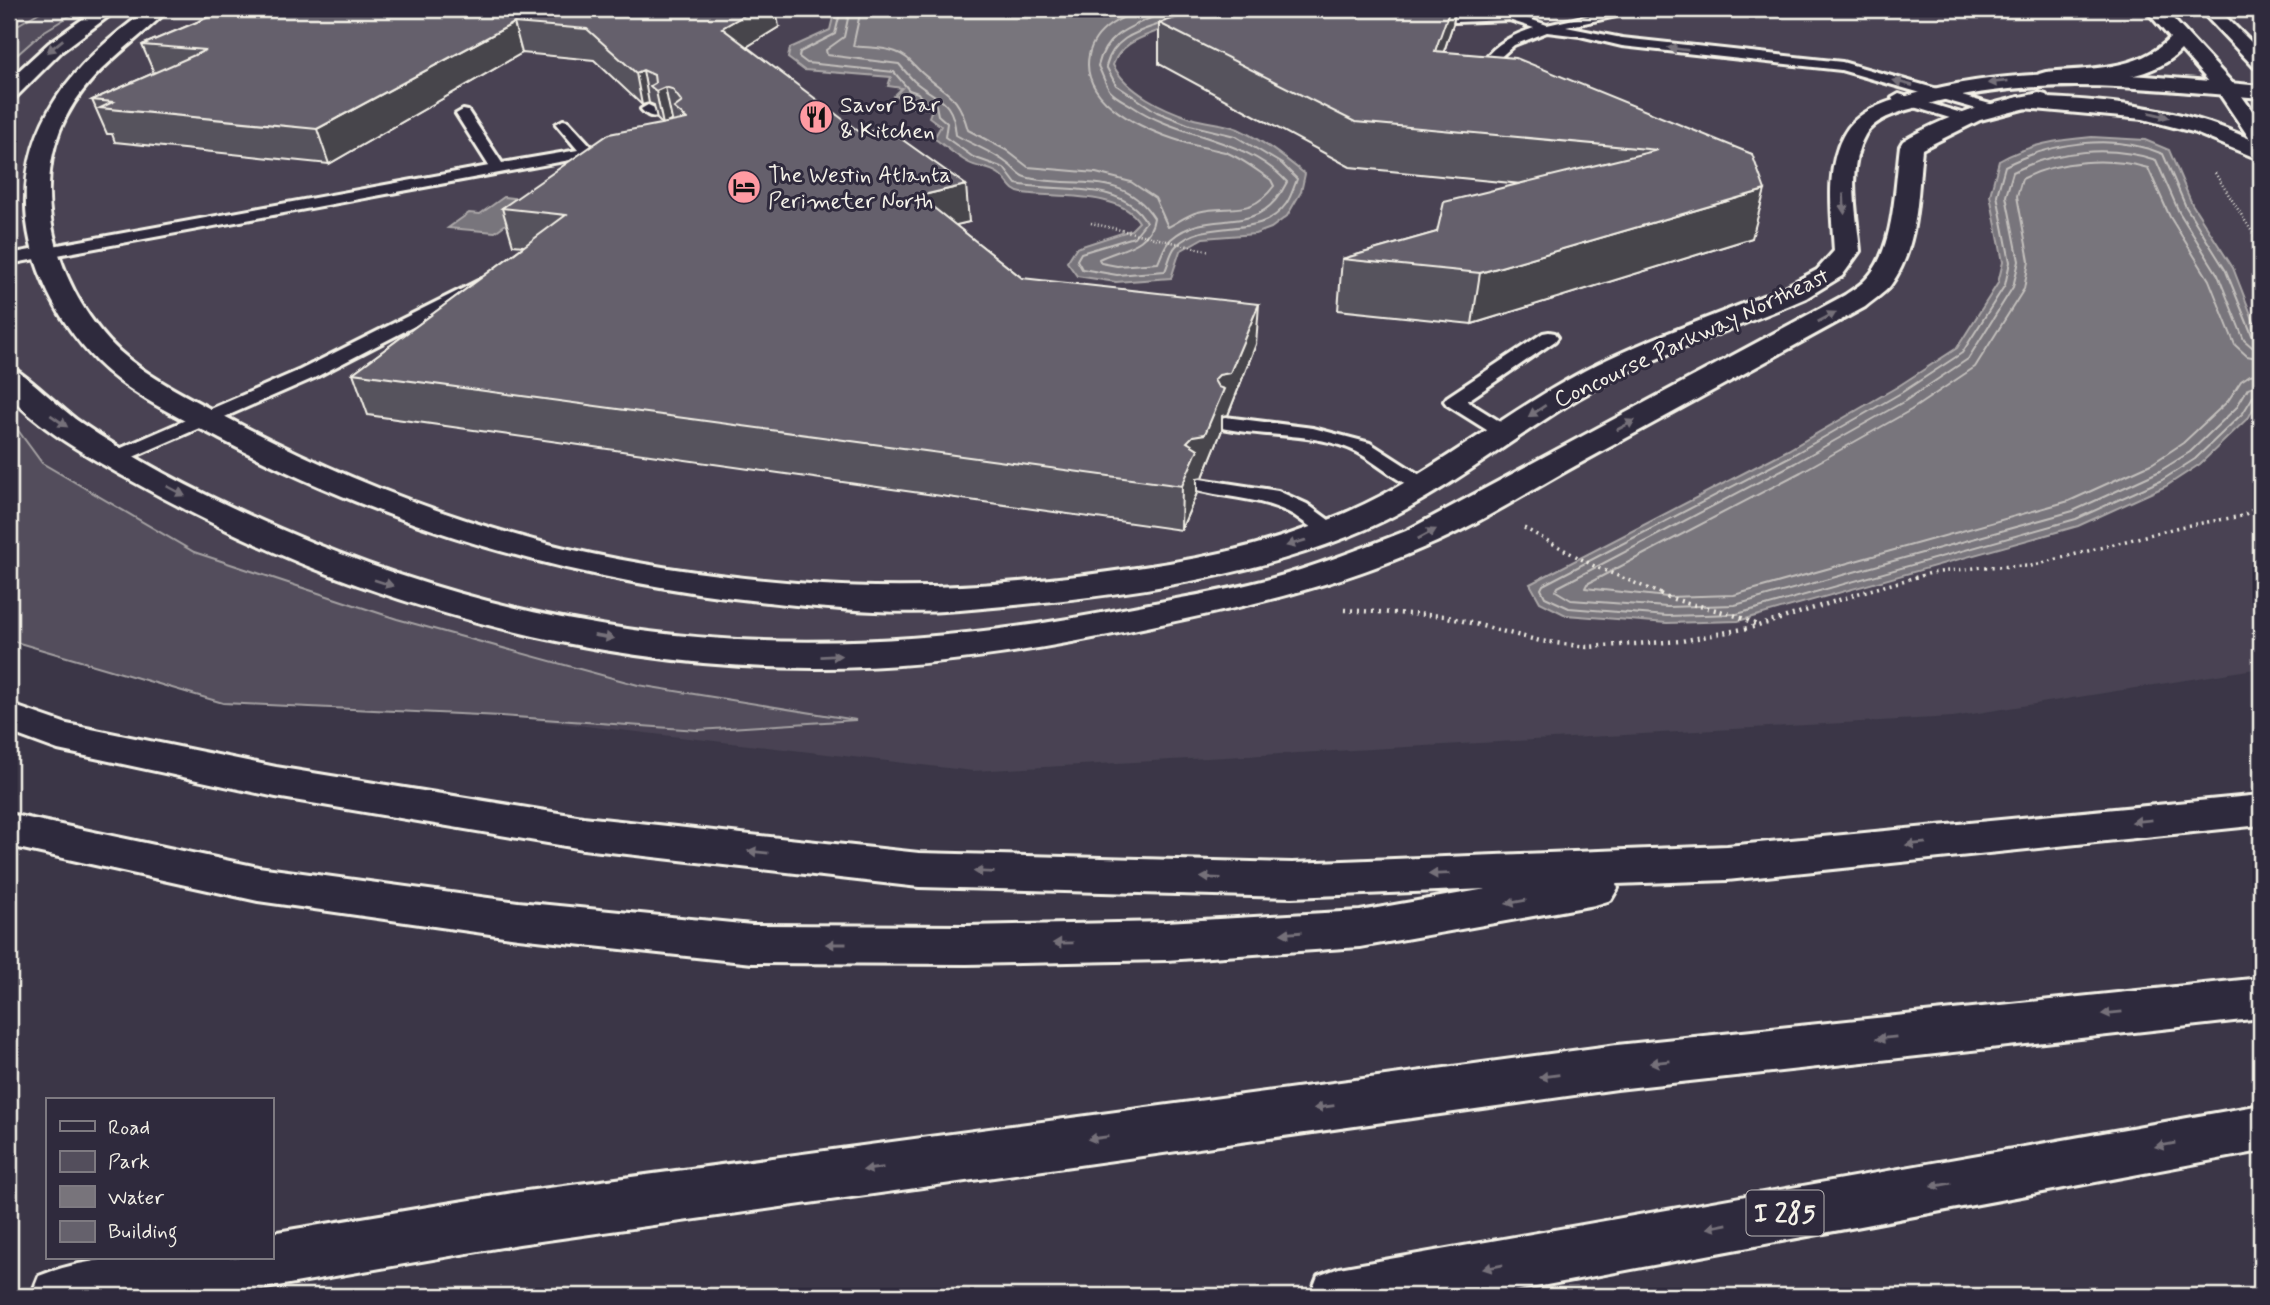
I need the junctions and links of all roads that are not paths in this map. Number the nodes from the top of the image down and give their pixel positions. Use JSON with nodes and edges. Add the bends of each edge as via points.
{"nodes":[{"id":1,"x":109,"y":9,"type":"edge"},
{"id":2,"x":160,"y":9,"type":"edge"},
{"id":3,"x":1489,"y":9,"type":"edge"},
{"id":4,"x":1523,"y":9,"type":"edge"},
{"id":5,"x":2154,"y":9,"type":"edge"},
{"id":6,"x":2208,"y":9,"type":"edge"},
{"id":7,"x":1611,"y":12,"type":"edge"},
{"id":8,"x":1509,"y":17,"type":"junction"},
{"id":9,"x":1455,"y":18,"type":"dead end"},
{"id":10,"x":1544,"y":28,"type":"junction"},
{"id":11,"x":2181,"y":38,"type":"junction"},
{"id":12,"x":2261,"y":63,"type":"edge"},
{"id":13,"x":1522,"y":73,"type":"edge"},
{"id":14,"x":2046,"y":78,"type":"junction"},
{"id":15,"x":1827,"y":79,"type":"dead end"},
{"id":16,"x":9,"y":93,"type":"edge"},
{"id":17,"x":2241,"y":94,"type":"edge"},
{"id":18,"x":1938,"y":103,"type":"junction"},
{"id":19,"x":2019,"y":103,"type":"junction"},
{"id":20,"x":2261,"y":103,"type":"edge"},
{"id":21,"x":463,"y":114,"type":"dead end"},
{"id":22,"x":563,"y":124,"type":"dead end"},
{"id":23,"x":2261,"y":139,"type":"edge"},
{"id":24,"x":614,"y":147,"type":"edge"},
{"id":25,"x":588,"y":152,"type":"junction"},
{"id":26,"x":2261,"y":153,"type":"edge"},
{"id":27,"x":498,"y":170,"type":"junction"},
{"id":28,"x":175,"y":229,"type":"junction"},
{"id":29,"x":180,"y":249,"type":"dead end"},
{"id":30,"x":45,"y":253,"type":"junction"},
{"id":31,"x":9,"y":259,"type":"edge"},
{"id":32,"x":499,"y":275,"type":"edge"},
{"id":33,"x":1549,"y":337,"type":"dead end"},
{"id":34,"x":9,"y":376,"type":"edge"},
{"id":35,"x":208,"y":419,"type":"junction"},
{"id":36,"x":1225,"y":423,"type":"edge"},
{"id":37,"x":1505,"y":433,"type":"junction"},
{"id":38,"x":117,"y":457,"type":"junction"},
{"id":39,"x":1200,"y":485,"type":"edge"},
{"id":40,"x":1426,"y":486,"type":"junction"},
{"id":41,"x":1333,"y":531,"type":"junction"},
{"id":42,"x":9,"y":717,"type":"edge"},
{"id":43,"x":2261,"y":810,"type":"edge"},
{"id":44,"x":9,"y":830,"type":"edge"},
{"id":45,"x":1727,"y":863,"type":"junction"},
{"id":46,"x":2261,"y":998,"type":"edge"},
{"id":47,"x":2247,"y":1131,"type":"edge"},
{"id":48,"x":272,"y":1260,"type":"edge"},
{"id":49,"x":273,"y":1260,"type":"edge"},
{"id":50,"x":60,"y":1296,"type":"edge"},
{"id":51,"x":1339,"y":1296,"type":"edge"}],
"edges":[{"from":1,"to":16,"type":"main road","one_way":true,"via":[[56,45]]},
{"from":2,"to":30,"type":"main road","name":"Concourse Parkway Northeast","via":[[92,64],[53,117],[36,177]]},
{"from":3,"to":8,"type":"lane"},
{"from":4,"to":8,"type":"lane"},
{"from":5,"to":11,"type":"main road"},
{"from":6,"to":12,"type":"main road"},
{"from":7,"to":10,"type":"lane"},
{"from":8,"to":9,"type":"lane"},
{"from":8,"to":10,"type":"lane"},
{"from":10,"to":13,"type":"lane","via":[[1493,51],[1489,61]]},
{"from":10,"to":15,"type":"lane","via":[[1570,43],[1618,54],[1768,68]]},
{"from":18,"to":10,"type":"lane","one_way":true,"via":[[1842,66]]},
{"from":11,"to":14,"type":"main road","via":[[2172,51],[2154,62]]},
{"from":11,"to":17,"type":"main road"},
{"from":14,"to":17,"type":"main road","name":"Concourse Parkway Northeast"},
{"from":14,"to":18,"type":"main road","name":"Concourse Parkway Northeast","one_way":true,"via":[[1962,86]]},
{"from":17,"to":19,"type":"main road","name":"Concourse Parkway Northeast","via":[[2109,93]]},
{"from":17,"to":20,"type":"main road","name":"Concourse Parkway Northeast"},
{"from":17,"to":23,"type":"main road"},
{"from":18,"to":19,"type":"main road","name":"Concourse Parkway Northeast"},
{"from":18,"to":37,"type":"main road","name":"Concourse Parkway Northeast","one_way":true,"via":[[1881,112],[1854,136],[1843,179],[1847,251],[1833,270],[1764,306],[1605,372]]},
{"from":38,"to":18,"type":"main road","name":"Concourse Parkway Northeast","one_way":true,"via":[[225,517],[361,575],[465,608],[574,633],[692,651],[818,656],[935,651],[1053,636],[1266,591],[1418,538],[1855,301],[1879,282],[1892,261],[1911,146],[1940,127]]},
{"from":19,"to":26,"type":"main road","one_way":true,"via":[[2117,107],[2157,114],[2208,128]]},
{"from":21,"to":27,"type":"lane"},
{"from":22,"to":25,"type":"lane"},
{"from":24,"to":25,"type":"lane"},
{"from":25,"to":27,"type":"lane"},
{"from":27,"to":28,"type":"lane","via":[[299,214]]},
{"from":28,"to":29,"type":"lane"},
{"from":28,"to":30,"type":"lane"},
{"from":30,"to":31,"type":"lane"},
{"from":30,"to":35,"type":"main road","name":"Concourse Parkway Northeast","via":[[79,320],[105,353],[145,386]]},
{"from":32,"to":35,"type":"lane","via":[[307,374]]},
{"from":33,"to":37,"type":"lane","via":[[1454,401]]},
{"from":34,"to":38,"type":"main road","name":"Concourse Parkway Northeast","one_way":true,"via":[[55,419]]},
{"from":35,"to":38,"type":"lane"},
{"from":41,"to":35,"type":"main road","name":"Concourse Parkway Northeast","one_way":true,"via":[[1236,561],[1139,580],[942,600],[732,589],[636,575],[439,524],[363,496]]},
{"from":36,"to":40,"type":"lane","via":[[1313,434],[1363,447]]},
{"from":37,"to":40,"type":"main road","name":"Concourse Parkway Northeast"},
{"from":39,"to":41,"type":"lane","via":[[1270,496]]},
{"from":40,"to":41,"type":"main road","name":"Concourse Parkway Northeast"},
{"from":45,"to":42,"type":"main road","one_way":true,"via":[[1292,880],[919,870],[583,833],[302,786],[58,736]]},
{"from":43,"to":45,"type":"main road","one_way":true},
{"from":45,"to":44,"type":"main road","one_way":true,"via":[[1360,929],[1152,942],[752,944],[518,920],[258,884]]},
{"from":46,"to":49,"type":"main road","one_way":true,"via":[[1603,1069],[519,1218]]},
{"from":47,"to":51,"type":"main road","number":"I 285","one_way":true},
{"from":48,"to":50,"type":"main road","one_way":true}]}
